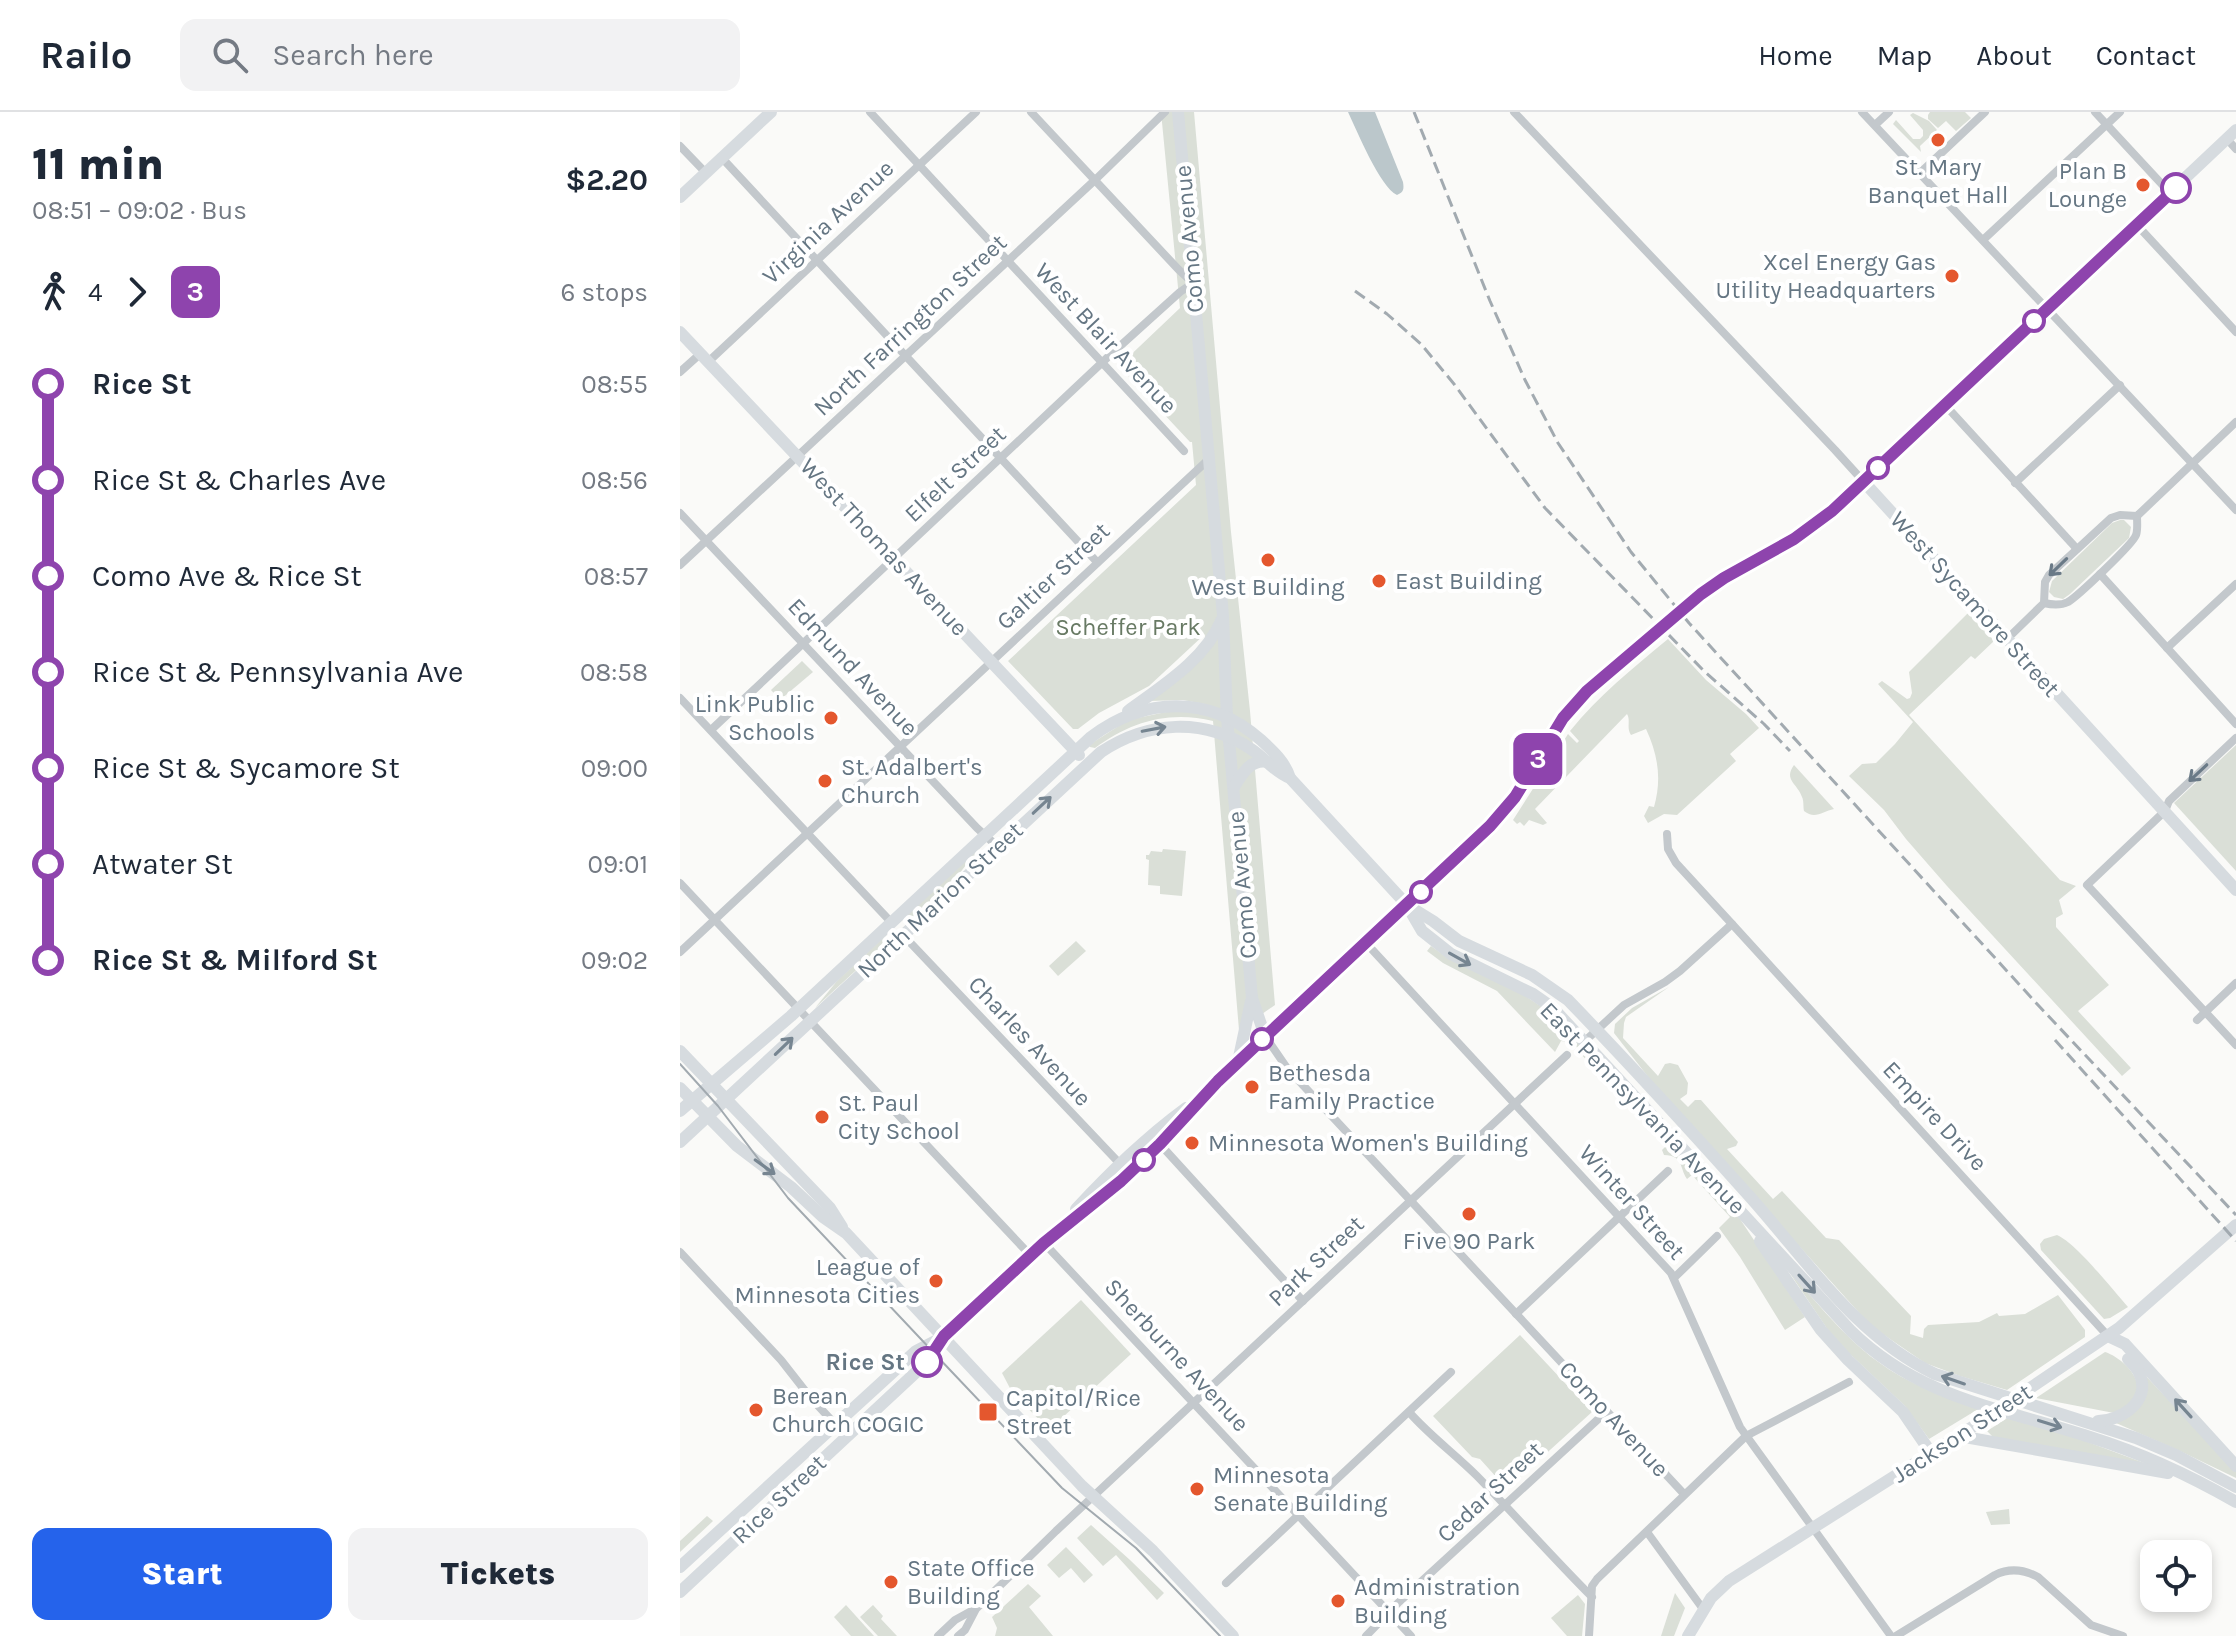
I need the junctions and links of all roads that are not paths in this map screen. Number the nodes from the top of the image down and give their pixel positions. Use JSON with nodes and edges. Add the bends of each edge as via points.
{"nodes":[{"id":1,"x":771,"y":112,"type":"edge"},
{"id":2,"x":870,"y":112,"type":"edge"},
{"id":3,"x":976,"y":112,"type":"edge"},
{"id":4,"x":1031,"y":112,"type":"edge"},
{"id":5,"x":1165,"y":112,"type":"edge"},
{"id":6,"x":1178,"y":112,"type":"edge"},
{"id":7,"x":1514,"y":112,"type":"edge"},
{"id":8,"x":1862,"y":112,"type":"edge"},
{"id":9,"x":1889,"y":112,"type":"edge"},
{"id":10,"x":1985,"y":112,"type":"edge"},
{"id":11,"x":2095,"y":112,"type":"edge"},
{"id":12,"x":2120,"y":112,"type":"edge"},
{"id":13,"x":1875,"y":125,"type":"junction"},
{"id":14,"x":2107,"y":125,"type":"junction"},
{"id":15,"x":2231,"y":135,"type":"edge"},
{"id":16,"x":680,"y":146,"type":"edge"},
{"id":17,"x":2236,"y":149,"type":"edge"},
{"id":18,"x":722,"y":158,"type":"junction"},
{"id":19,"x":919,"y":165,"type":"junction"},
{"id":20,"x":706,"y":173,"type":"junction"},
{"id":21,"x":1920,"y":173,"type":"junction"},
{"id":22,"x":1095,"y":180,"type":"junction"},
{"id":23,"x":2170,"y":193,"type":"junction"},
{"id":24,"x":680,"y":197,"type":"edge"},
{"id":25,"x":2136,"y":224,"type":"junction"},
{"id":26,"x":1983,"y":240,"type":"junction"},
{"id":27,"x":817,"y":260,"type":"junction"},
{"id":28,"x":1007,"y":262,"type":"junction"},
{"id":29,"x":1193,"y":283,"type":"junction"},
{"id":30,"x":2048,"y":308,"type":"junction"},
{"id":31,"x":680,"y":332,"type":"edge"},
{"id":32,"x":2236,"y":332,"type":"edge"},
{"id":33,"x":905,"y":356,"type":"junction"},
{"id":34,"x":704,"y":358,"type":"junction"},
{"id":35,"x":1102,"y":363,"type":"junction"},
{"id":36,"x":680,"y":372,"type":"edge"},
{"id":37,"x":2120,"y":385,"type":"junction"},
{"id":38,"x":1946,"y":406,"type":"junction"},
{"id":39,"x":2236,"y":422,"type":"edge"},
{"id":40,"x":1184,"y":451,"type":"dead end"},
{"id":41,"x":797,"y":456,"type":"junction"},
{"id":42,"x":1001,"y":458,"type":"junction"},
{"id":43,"x":1209,"y":459,"type":"junction"},
{"id":44,"x":2193,"y":463,"type":"junction"},
{"id":45,"x":1864,"y":482,"type":"junction"},
{"id":46,"x":2015,"y":483,"type":"junction"},
{"id":47,"x":2236,"y":510,"type":"edge"},
{"id":48,"x":680,"y":513,"type":"edge"},
{"id":49,"x":2137,"y":516,"type":"junction"},
{"id":50,"x":706,"y":541,"type":"junction"},
{"id":51,"x":2077,"y":549,"type":"junction"},
{"id":52,"x":894,"y":558,"type":"junction"},
{"id":53,"x":1097,"y":562,"type":"junction"},
{"id":54,"x":680,"y":565,"type":"edge"},
{"id":55,"x":2100,"y":574,"type":"junction"},
{"id":56,"x":2236,"y":584,"type":"edge"},
{"id":57,"x":2044,"y":603,"type":"junction"},
{"id":58,"x":1223,"y":616,"type":"junction"},
{"id":59,"x":2007,"y":639,"type":"junction"},
{"id":60,"x":803,"y":643,"type":"junction"},
{"id":61,"x":2167,"y":648,"type":"junction"},
{"id":62,"x":991,"y":661,"type":"junction"},
{"id":63,"x":680,"y":698,"type":"edge"},
{"id":64,"x":1227,"y":718,"type":"junction"},
{"id":65,"x":1118,"y":719,"type":"junction"},
{"id":66,"x":2236,"y":724,"type":"edge"},
{"id":67,"x":711,"y":730,"type":"junction"},
{"id":68,"x":1229,"y":737,"type":"junction"},
{"id":69,"x":2236,"y":738,"type":"edge"},
{"id":70,"x":900,"y":746,"type":"junction"},
{"id":71,"x":1075,"y":751,"type":"junction"},
{"id":72,"x":1268,"y":762,"type":"junction"},
{"id":73,"x":1086,"y":764,"type":"junction"},
{"id":74,"x":1290,"y":778,"type":"junction"},
{"id":75,"x":1234,"y":787,"type":"junction"},
{"id":76,"x":2165,"y":811,"type":"junction"},
{"id":77,"x":807,"y":833,"type":"junction"},
{"id":78,"x":1667,"y":834,"type":"dead end"},
{"id":79,"x":985,"y":835,"type":"junction"},
{"id":80,"x":998,"y":847,"type":"junction"},
{"id":81,"x":680,"y":883,"type":"edge"},
{"id":82,"x":2236,"y":890,"type":"edge"},
{"id":83,"x":1407,"y":905,"type":"junction"},
{"id":84,"x":714,"y":920,"type":"junction"},
{"id":85,"x":891,"y":922,"type":"junction"},
{"id":86,"x":1732,"y":924,"type":"junction"},
{"id":87,"x":903,"y":935,"type":"junction"},
{"id":88,"x":1366,"y":943,"type":"junction"},
{"id":89,"x":680,"y":952,"type":"edge"},
{"id":90,"x":2236,"y":983,"type":"edge"},
{"id":91,"x":1252,"y":998,"type":"junction"},
{"id":92,"x":799,"y":1009,"type":"junction"},
{"id":93,"x":2205,"y":1012,"type":"junction"},
{"id":94,"x":2197,"y":1020,"type":"dead end"},
{"id":95,"x":810,"y":1021,"type":"junction"},
{"id":96,"x":1597,"y":1030,"type":"junction"},
{"id":97,"x":1265,"y":1036,"type":"junction"},
{"id":98,"x":1585,"y":1041,"type":"junction"},
{"id":99,"x":2236,"y":1045,"type":"edge"},
{"id":100,"x":680,"y":1051,"type":"edge"},
{"id":101,"x":1567,"y":1055,"type":"dead end"},
{"id":102,"x":1238,"y":1062,"type":"junction"},
{"id":103,"x":714,"y":1085,"type":"junction"},
{"id":104,"x":680,"y":1088,"type":"edge"},
{"id":105,"x":727,"y":1099,"type":"junction"},
{"id":106,"x":692,"y":1101,"type":"junction"},
{"id":107,"x":1514,"y":1104,"type":"junction"},
{"id":108,"x":680,"y":1111,"type":"edge"},
{"id":109,"x":706,"y":1116,"type":"junction"},
{"id":110,"x":1155,"y":1139,"type":"junction"},
{"id":111,"x":680,"y":1142,"type":"edge"},
{"id":112,"x":1124,"y":1169,"type":"junction"},
{"id":113,"x":1668,"y":1171,"type":"dead end"},
{"id":114,"x":1410,"y":1200,"type":"junction"},
{"id":115,"x":1736,"y":1205,"type":"junction"},
{"id":116,"x":1619,"y":1217,"type":"junction"},
{"id":117,"x":2236,"y":1225,"type":"edge"},
{"id":118,"x":846,"y":1233,"type":"junction"},
{"id":119,"x":1717,"y":1236,"type":"dead end"},
{"id":120,"x":1044,"y":1243,"type":"junction"},
{"id":121,"x":680,"y":1252,"type":"edge"},
{"id":122,"x":1031,"y":1256,"type":"junction"},
{"id":123,"x":1674,"y":1278,"type":"junction"},
{"id":124,"x":1303,"y":1301,"type":"junction"},
{"id":125,"x":1516,"y":1314,"type":"junction"},
{"id":126,"x":944,"y":1336,"type":"junction"},
{"id":127,"x":2108,"y":1336,"type":"junction"},
{"id":128,"x":1451,"y":1372,"type":"dead end"},
{"id":129,"x":1849,"y":1382,"type":"dead end"},
{"id":130,"x":1194,"y":1402,"type":"junction"},
{"id":131,"x":1607,"y":1411,"type":"junction"},
{"id":132,"x":1409,"y":1412,"type":"junction"},
{"id":133,"x":2081,"y":1419,"type":"junction"},
{"id":134,"x":836,"y":1425,"type":"junction"},
{"id":135,"x":846,"y":1436,"type":"junction"},
{"id":136,"x":1746,"y":1436,"type":"junction"},
{"id":137,"x":1959,"y":1436,"type":"junction"},
{"id":138,"x":1931,"y":1453,"type":"junction"},
{"id":139,"x":2236,"y":1466,"type":"edge"},
{"id":140,"x":2189,"y":1477,"type":"junction"},
{"id":141,"x":2236,"y":1487,"type":"edge"},
{"id":142,"x":1684,"y":1494,"type":"junction"},
{"id":143,"x":1092,"y":1497,"type":"junction"},
{"id":144,"x":2236,"y":1502,"type":"edge"},
{"id":145,"x":1505,"y":1504,"type":"junction"},
{"id":146,"x":1299,"y":1515,"type":"junction"},
{"id":147,"x":1813,"y":1527,"type":"junction"},
{"id":148,"x":1647,"y":1532,"type":"junction"},
{"id":149,"x":680,"y":1567,"type":"edge"},
{"id":150,"x":1226,"y":1583,"type":"dead end"},
{"id":151,"x":680,"y":1592,"type":"edge"},
{"id":152,"x":1592,"y":1597,"type":"junction"},
{"id":153,"x":976,"y":1609,"type":"junction"},
{"id":154,"x":1703,"y":1609,"type":"junction"},
{"id":155,"x":1389,"y":1613,"type":"junction"},
{"id":156,"x":938,"y":1636,"type":"edge"},
{"id":157,"x":958,"y":1636,"type":"edge"},
{"id":158,"x":1233,"y":1636,"type":"edge"},
{"id":159,"x":1366,"y":1636,"type":"edge"},
{"id":160,"x":1411,"y":1636,"type":"edge"},
{"id":161,"x":1589,"y":1636,"type":"edge"},
{"id":162,"x":1688,"y":1636,"type":"edge"},
{"id":163,"x":1894,"y":1636,"type":"edge"},
{"id":164,"x":2123,"y":1636,"type":"edge"}],
"edges":[{"from":1,"to":18,"type":"main road"},
{"from":2,"to":19,"type":"street","name":"West Blair Avenue"},
{"from":3,"to":19,"type":"street","name":"Virginia Avenue"},
{"from":4,"to":22,"type":"street"},
{"from":5,"to":22,"type":"street","name":"North Farrington Street"},
{"from":6,"to":29,"type":"main road","name":"Como Avenue"},
{"from":7,"to":45,"type":"street","name":"West Sycamore Street"},
{"from":8,"to":13,"type":"street"},
{"from":9,"to":13,"type":"street"},
{"from":10,"to":21,"type":"street"},
{"from":11,"to":14,"type":"street"},
{"from":12,"to":14,"type":"street"},
{"from":13,"to":21,"type":"street"},
{"from":14,"to":23,"type":"street"},
{"from":14,"to":26,"type":"street"},
{"from":15,"to":17,"type":"street"},
{"from":15,"to":23,"type":"main road","name":"Rice Street"},
{"from":16,"to":20,"type":"street"},
{"from":18,"to":20,"type":"main road"},
{"from":18,"to":27,"type":"street"},
{"from":19,"to":27,"type":"street","name":"Virginia Avenue"},
{"from":19,"to":28,"type":"street","name":"West Blair Avenue"},
{"from":20,"to":24,"type":"main road"},
{"from":21,"to":26,"type":"street"},
{"from":22,"to":28,"type":"street","name":"North Farrington Street"},
{"from":22,"to":29,"type":"street"},
{"from":23,"to":25,"type":"main road","name":"Rice Street"},
{"from":25,"to":30,"type":"main road","name":"Rice Street"},
{"from":25,"to":32,"type":"street"},
{"from":26,"to":30,"type":"street"},
{"from":27,"to":33,"type":"street"},
{"from":27,"to":34,"type":"street","name":"Virginia Avenue"},
{"from":28,"to":33,"type":"street","name":"North Farrington Street"},
{"from":28,"to":35,"type":"street","name":"West Blair Avenue"},
{"from":29,"to":35,"type":"street","name":"Elfelt Street"},
{"from":29,"to":43,"type":"main road","name":"Como Avenue"},
{"from":30,"to":37,"type":"street"},
{"from":30,"to":38,"type":"main road","name":"Rice Street"},
{"from":31,"to":34,"type":"main road","name":"West Thomas Avenue"},
{"from":33,"to":41,"type":"street","name":"North Farrington Street"},
{"from":33,"to":42,"type":"street"},
{"from":34,"to":36,"type":"street","name":"Virginia Avenue"},
{"from":34,"to":41,"type":"main road","name":"West Thomas Avenue"},
{"from":35,"to":40,"type":"street","name":"West Blair Avenue"},
{"from":35,"to":42,"type":"street","name":"Elfelt Street"},
{"from":37,"to":44,"type":"street"},
{"from":37,"to":46,"type":"street"},
{"from":38,"to":45,"type":"main road","name":"Rice Street"},
{"from":38,"to":46,"type":"street"},
{"from":39,"to":44,"type":"street"},
{"from":41,"to":50,"type":"street","name":"North Farrington Street"},
{"from":41,"to":52,"type":"main road","name":"West Thomas Avenue"},
{"from":42,"to":52,"type":"street","name":"Elfelt Street"},
{"from":42,"to":53,"type":"street"},
{"from":43,"to":53,"type":"street","name":"Galtier Street"},
{"from":43,"to":58,"type":"main road","name":"Como Avenue"},
{"from":44,"to":47,"type":"street"},
{"from":44,"to":49,"type":"street"},
{"from":45,"to":59,"type":"main road","name":"West Sycamore Street"},
{"from":45,"to":83,"type":"main road","name":"Rice Street","via":[[1815,525],[1690,603],[1587,691],[1563,718],[1498,818]]},
{"from":46,"to":51,"type":"street"},
{"from":48,"to":50,"type":"street","name":"Edmund Avenue"},
{"from":49,"to":51,"type":"street","via":[[2111,518]]},
{"from":49,"to":55,"type":"street","via":[[2133,542]]},
{"from":50,"to":54,"type":"street","name":"North Farrington Street"},
{"from":50,"to":60,"type":"street","name":"Edmund Avenue"},
{"from":51,"to":57,"type":"street","one_way":true,"via":[[2049,575]]},
{"from":52,"to":60,"type":"street","name":"Elfelt Street"},
{"from":52,"to":62,"type":"main road","name":"West Thomas Avenue"},
{"from":53,"to":62,"type":"street","name":"Galtier Street"},
{"from":55,"to":57,"type":"street","via":[[2070,601]]},
{"from":55,"to":61,"type":"street"},
{"from":56,"to":61,"type":"street"},
{"from":57,"to":59,"type":"street"},
{"from":58,"to":64,"type":"main road","name":"Como Avenue"},
{"from":58,"to":65,"type":"main road","via":[[1203,649]]},
{"from":59,"to":76,"type":"main road","name":"West Sycamore Street"},
{"from":60,"to":67,"type":"street","name":"Elfelt Street"},
{"from":60,"to":70,"type":"street","name":"Edmund Avenue"},
{"from":61,"to":66,"type":"street"},
{"from":62,"to":70,"type":"street","name":"Galtier Street"},
{"from":62,"to":71,"type":"main road","name":"West Thomas Avenue"},
{"from":63,"to":67,"type":"street"},
{"from":64,"to":65,"type":"main road","name":"North Marion Street","via":[[1173,706]]},
{"from":64,"to":68,"type":"main road","name":"Como Avenue"},
{"from":64,"to":74,"type":"main road","name":"North Marion Street","via":[[1264,743]]},
{"from":65,"to":71,"type":"main road","name":"North Marion Street"},
{"from":67,"to":77,"type":"street"},
{"from":68,"to":72,"type":"main road","name":"North Marion Street"},
{"from":73,"to":68,"type":"main road","name":"North Marion Street","one_way":true,"via":[[1120,740],[1157,728],[1195,727]]},
{"from":68,"to":75,"type":"main road","name":"Como Avenue"},
{"from":69,"to":76,"type":"street","one_way":true,"via":[[2169,801]]},
{"from":70,"to":77,"type":"street","name":"Galtier Street"},
{"from":70,"to":79,"type":"street","name":"Edmund Avenue"},
{"from":71,"to":73,"type":"main road","name":"West Thomas Avenue"},
{"from":71,"to":79,"type":"main road","name":"North Marion Street"},
{"from":72,"to":74,"type":"main road","name":"North Marion Street"},
{"from":72,"to":75,"type":"main road","via":[[1252,764]]},
{"from":80,"to":73,"type":"main road","name":"North Marion Street","one_way":true},
{"from":74,"to":83,"type":"main road"},
{"from":75,"to":91,"type":"main road","name":"Como Avenue"},
{"from":76,"to":82,"type":"main road","name":"West Sycamore Street"},
{"from":76,"to":93,"type":"street","via":[[2087,885]]},
{"from":77,"to":84,"type":"street","name":"Galtier Street"},
{"from":77,"to":85,"type":"street"},
{"from":78,"to":86,"type":"street","name":"Empire Drive","via":[[1676,863]]},
{"from":79,"to":80,"type":"street","name":"Edmund Avenue"},
{"from":79,"to":85,"type":"main road","name":"North Marion Street"},
{"from":80,"to":87,"type":"main road","name":"North Marion Street"},
{"from":81,"to":84,"type":"street"},
{"from":83,"to":88,"type":"main road","name":"Rice Street"},
{"from":83,"to":96,"type":"main road","name":"East Pennsylvania Avenue","via":[[1468,946],[1546,983]]},
{"from":83,"to":98,"type":"main road","name":"East Pennsylvania Avenue","one_way":true,"via":[[1422,931],[1438,945],[1533,994]]},
{"from":84,"to":89,"type":"street","name":"Galtier Street"},
{"from":84,"to":92,"type":"street"},
{"from":85,"to":92,"type":"main road","name":"North Marion Street"},
{"from":86,"to":96,"type":"street","via":[[1680,971],[1624,1005]]},
{"from":86,"to":127,"type":"street","name":"Empire Drive"},
{"from":87,"to":95,"type":"main road","name":"North Marion Street"},
{"from":87,"to":112,"type":"street","name":"Charles Avenue"},
{"from":88,"to":97,"type":"main road","name":"Rice Street"},
{"from":88,"to":107,"type":"street","name":"Winter Street"},
{"from":90,"to":93,"type":"street"},
{"from":91,"to":97,"type":"main road","name":"Como Avenue"},
{"from":91,"to":102,"type":"main road"},
{"from":92,"to":95,"type":"street"},
{"from":92,"to":103,"type":"main road","name":"North Marion Street"},
{"from":93,"to":94,"type":"street"},
{"from":93,"to":99,"type":"street"},
{"from":105,"to":95,"type":"main road","name":"North Marion Street","one_way":true},
{"from":95,"to":122,"type":"street"},
{"from":96,"to":98,"type":"street"},
{"from":133,"to":96,"type":"main road","name":"East Pennsylvania Avenue","one_way":true,"via":[[1935,1374],[1883,1343]]},
{"from":97,"to":102,"type":"main road","name":"Rice Street"},
{"from":97,"to":114,"type":"street","name":"Como Avenue","via":[[1287,1068]]},
{"from":98,"to":115,"type":"main road","name":"East Pennsylvania Avenue"},
{"from":100,"to":103,"type":"main road"},
{"from":101,"to":107,"type":"street","name":"Park Street"},
{"from":102,"to":110,"type":"main road","name":"Rice Street"},
{"from":103,"to":105,"type":"main road"},
{"from":103,"to":106,"type":"main road","name":"North Marion Street"},
{"from":104,"to":106,"type":"main road"},
{"from":105,"to":109,"type":"main road","name":"North Marion Street"},
{"from":105,"to":118,"type":"main road","via":[[830,1208]]},
{"from":106,"to":108,"type":"main road","name":"North Marion Street"},
{"from":106,"to":109,"type":"main road"},
{"from":107,"to":114,"type":"street","name":"Park Street"},
{"from":107,"to":116,"type":"street","name":"Winter Street"},
{"from":109,"to":111,"type":"main road","name":"North Marion Street"},
{"from":109,"to":118,"type":"main road","one_way":true},
{"from":110,"to":112,"type":"main road","name":"Rice Street"},
{"from":110,"to":124,"type":"street"},
{"from":112,"to":120,"type":"main road","name":"Rice Street"},
{"from":113,"to":116,"type":"street"},
{"from":114,"to":124,"type":"street","name":"Park Street"},
{"from":114,"to":125,"type":"street","name":"Como Avenue"},
{"from":115,"to":138,"type":"main road","via":[[1821,1330],[1903,1412]]},
{"from":115,"to":140,"type":"main road","name":"East Pennsylvania Avenue","one_way":true,"via":[[1851,1331],[1911,1378],[2130,1450]]},
{"from":116,"to":123,"type":"street","name":"Winter Street"},
{"from":116,"to":125,"type":"street"},
{"from":117,"to":127,"type":"main road","name":"Jackson Street"},
{"from":118,"to":126,"type":"main road"},
{"from":119,"to":123,"type":"street"},
{"from":120,"to":122,"type":"main road","name":"Rice Street"},
{"from":120,"to":130,"type":"street","name":"Sherburne Avenue"},
{"from":121,"to":134,"type":"street"},
{"from":122,"to":126,"type":"main road","name":"Rice Street"},
{"from":123,"to":136,"type":"street","name":"Winter Street"},
{"from":124,"to":130,"type":"street","name":"Park Street"},
{"from":125,"to":131,"type":"street","name":"Como Avenue"},
{"from":126,"to":134,"type":"main road","name":"Rice Street","via":[[916,1351]]},
{"from":126,"to":135,"type":"main road","name":"Rice Street","via":[[927,1362]]},
{"from":126,"to":143,"type":"main road"},
{"from":127,"to":133,"type":"main road","via":[[2140,1373],[2142,1390],[2137,1402],[2112,1420]]},
{"from":127,"to":137,"type":"main road","name":"Jackson Street"},
{"from":139,"to":127,"type":"main road","one_way":true,"via":[[2125,1344]]},
{"from":128,"to":132,"type":"street"},
{"from":129,"to":136,"type":"street"},
{"from":130,"to":143,"type":"street","name":"Park Street"},
{"from":130,"to":146,"type":"street","name":"Sherburne Avenue"},
{"from":131,"to":142,"type":"street","name":"Como Avenue"},
{"from":131,"to":145,"type":"street","name":"Cedar Street"},
{"from":132,"to":145,"type":"street"},
{"from":132,"to":146,"type":"street"},
{"from":133,"to":141,"type":"main road","name":"East Pennsylvania Avenue","via":[[2156,1447]]},
{"from":134,"to":135,"type":"street"},
{"from":134,"to":149,"type":"main road","name":"Rice Street"},
{"from":135,"to":151,"type":"main road","name":"Rice Street"},
{"from":136,"to":142,"type":"street"},
{"from":136,"to":147,"type":"street","name":"Winter Street"},
{"from":137,"to":138,"type":"main road","name":"Jackson Street"},
{"from":137,"to":140,"type":"main road"},
{"from":138,"to":147,"type":"main road","name":"Jackson Street"},
{"from":140,"to":144,"type":"main road","name":"East Pennsylvania Avenue"},
{"from":142,"to":148,"type":"street"},
{"from":143,"to":153,"type":"street","name":"Park Street"},
{"from":143,"to":158,"type":"main road","via":[[1153,1551]]},
{"from":145,"to":152,"type":"street"},
{"from":145,"to":155,"type":"street","name":"Cedar Street"},
{"from":146,"to":150,"type":"street"},
{"from":146,"to":155,"type":"street","name":"Sherburne Avenue"},
{"from":147,"to":154,"type":"main road","name":"Jackson Street","via":[[1729,1581]]},
{"from":147,"to":163,"type":"street","name":"Winter Street"},
{"from":148,"to":152,"type":"street","via":[[1597,1579]]},
{"from":148,"to":154,"type":"street"},
{"from":152,"to":161,"type":"street"},
{"from":153,"to":156,"type":"street"},
{"from":153,"to":157,"type":"street"},
{"from":154,"to":162,"type":"main road","name":"Jackson Street"},
{"from":155,"to":159,"type":"street","name":"Cedar Street"},
{"from":155,"to":160,"type":"street","name":"Sherburne Avenue"},
{"from":163,"to":164,"type":"street","via":[[2011,1570],[2031,1573],[2091,1625]]}]}
